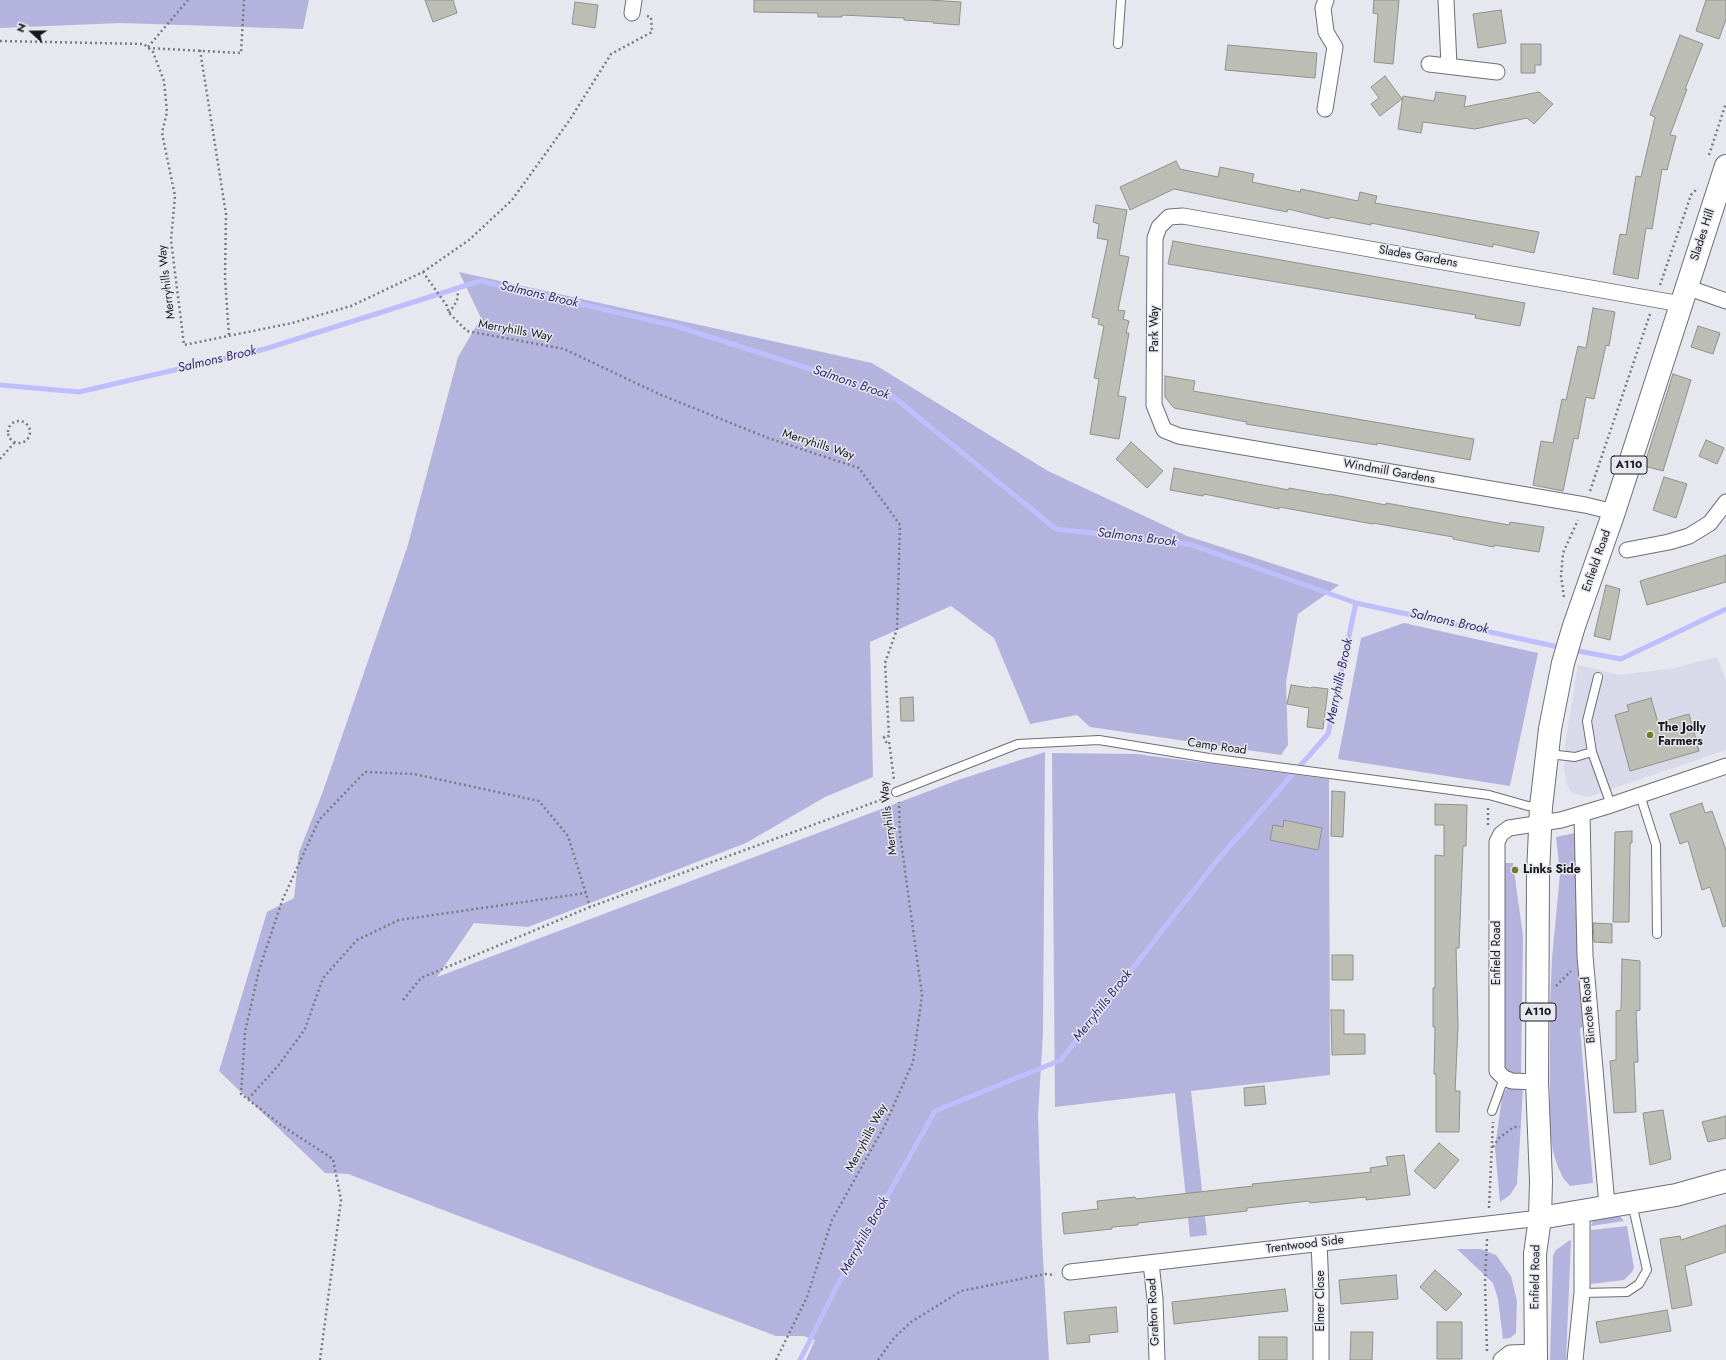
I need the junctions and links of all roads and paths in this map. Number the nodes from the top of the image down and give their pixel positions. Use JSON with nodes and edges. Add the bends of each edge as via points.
{"nodes":[{"id":1,"x":188,"y":0,"type":"edge"},
{"id":2,"x":244,"y":0,"type":"edge"},
{"id":3,"x":1121,"y":0,"type":"edge"},
{"id":4,"x":1326,"y":0,"type":"edge"},
{"id":5,"x":1446,"y":0,"type":"edge"},
{"id":6,"x":633,"y":6,"type":"edge"},
{"id":7,"x":0,"y":41,"type":"edge"},
{"id":8,"x":1118,"y":44,"type":"dead end"},
{"id":9,"x":148,"y":48,"type":"junction"},
{"id":10,"x":200,"y":50,"type":"junction"},
{"id":11,"x":1430,"y":64,"type":"dead end"},
{"id":12,"x":1450,"y":65,"type":"junction"},
{"id":13,"x":1497,"y":72,"type":"dead end"},
{"id":14,"x":1726,"y":103,"type":"edge"},
{"id":15,"x":1325,"y":109,"type":"dead end"},
{"id":16,"x":1717,"y":164,"type":"edge"},
{"id":17,"x":1700,"y":186,"type":"dead end"},
{"id":18,"x":1159,"y":227,"type":"joint"},
{"id":19,"x":423,"y":272,"type":"junction"},
{"id":20,"x":458,"y":292,"type":"dead end"},
{"id":21,"x":1683,"y":296,"type":"junction"},
{"id":22,"x":1655,"y":298,"type":"junction"},
{"id":23,"x":1726,"y":301,"type":"edge"},
{"id":24,"x":449,"y":313,"type":"junction"},
{"id":25,"x":229,"y":336,"type":"junction"},
{"id":26,"x":1164,"y":430,"type":"joint"},
{"id":27,"x":15,"y":442,"type":"junction"},
{"id":28,"x":0,"y":459,"type":"edge"},
{"id":29,"x":1726,"y":502,"type":"edge"},
{"id":30,"x":1585,"y":505,"type":"junction"},
{"id":31,"x":1614,"y":512,"type":"junction"},
{"id":32,"x":1627,"y":550,"type":"dead end"},
{"id":33,"x":1564,"y":600,"type":"dead end"},
{"id":34,"x":1598,"y":677,"type":"dead end"},
{"id":35,"x":1592,"y":752,"type":"junction"},
{"id":36,"x":1546,"y":754,"type":"junction"},
{"id":37,"x":1726,"y":766,"type":"edge"},
{"id":38,"x":897,"y":793,"type":"junction"},
{"id":39,"x":1489,"y":795,"type":"junction"},
{"id":40,"x":1640,"y":795,"type":"junction"},
{"id":41,"x":1612,"y":805,"type":"junction"},
{"id":42,"x":1582,"y":814,"type":"junction"},
{"id":43,"x":1541,"y":815,"type":"junction"},
{"id":44,"x":1488,"y":827,"type":"dead end"},
{"id":45,"x":586,"y":893,"type":"junction"},
{"id":46,"x":590,"y":907,"type":"junction"},
{"id":47,"x":1657,"y":934,"type":"dead end"},
{"id":48,"x":1585,"y":956,"type":"junction"},
{"id":49,"x":403,"y":1000,"type":"dead end"},
{"id":50,"x":1538,"y":1006,"type":"junction"},
{"id":51,"x":1504,"y":1078,"type":"junction"},
{"id":52,"x":1537,"y":1082,"type":"junction"},
{"id":53,"x":248,"y":1099,"type":"junction"},
{"id":54,"x":1492,"y":1111,"type":"joint"},
{"id":55,"x":1538,"y":1129,"type":"junction"},
{"id":56,"x":1493,"y":1148,"type":"junction"},
{"id":57,"x":1726,"y":1181,"type":"edge"},
{"id":58,"x":1632,"y":1201,"type":"junction"},
{"id":59,"x":1607,"y":1205,"type":"junction"},
{"id":60,"x":1582,"y":1210,"type":"junction"},
{"id":61,"x":1540,"y":1218,"type":"junction"},
{"id":62,"x":1487,"y":1224,"type":"junction"},
{"id":63,"x":1319,"y":1243,"type":"junction"},
{"id":64,"x":1151,"y":1264,"type":"junction"},
{"id":65,"x":1070,"y":1272,"type":"joint"},
{"id":66,"x":1582,"y":1293,"type":"junction"},
{"id":67,"x":1536,"y":1356,"type":"edge"},
{"id":68,"x":1494,"y":1357,"type":"edge"},
{"id":69,"x":320,"y":1360,"type":"edge"},
{"id":70,"x":776,"y":1360,"type":"edge"},
{"id":71,"x":878,"y":1360,"type":"edge"},
{"id":72,"x":1157,"y":1360,"type":"edge"},
{"id":73,"x":1321,"y":1360,"type":"edge"},
{"id":74,"x":1575,"y":1360,"type":"edge"}],
"edges":[{"from":1,"to":9,"type":"path"},
{"from":2,"to":10,"type":"path","via":[[241,53]]},
{"from":3,"to":8,"type":"lane"},
{"from":4,"to":15,"type":"street","via":[[1322,8],[1326,32],[1335,46]]},
{"from":5,"to":12,"type":"street"},
{"from":6,"to":19,"type":"path","via":[[651,17],[652,32],[611,54],[569,121],[512,200],[469,240]]},
{"from":7,"to":9,"type":"path","via":[[144,44]]},
{"from":9,"to":10,"type":"path"},
{"from":9,"to":25,"type":"path","name":"Merryhills Way","via":[[153,52],[164,81],[167,112],[162,133],[175,196],[171,240],[184,345]]},
{"from":10,"to":25,"type":"path","via":[[226,214],[225,278]]},
{"from":11,"to":12,"type":"street"},
{"from":12,"to":13,"type":"street"},
{"from":14,"to":16,"type":"path"},
{"from":16,"to":21,"type":"main road","name":"Slades Hill","number":"A110"},
{"from":17,"to":22,"type":"path","via":[[1691,195]]},
{"from":18,"to":22,"type":"street","name":"Slades Gardens","via":[[1169,217],[1183,216]]},
{"from":18,"to":26,"type":"street","name":"Park Way","via":[[1155,238],[1154,405]]},
{"from":19,"to":24,"type":"path","name":"Merryhills Way","via":[[447,306]]},
{"from":19,"to":25,"type":"path","name":"Merryhills Way","via":[[351,306],[292,323]]},
{"from":20,"to":24,"type":"path","via":[[457,301]]},
{"from":21,"to":22,"type":"street","name":"Slades Gardens"},
{"from":21,"to":23,"type":"street","name":"Slades Gardens"},
{"from":21,"to":31,"type":"main road","name":"Enfield Road","number":"A110"},
{"from":22,"to":30,"type":"path"},
{"from":24,"to":38,"type":"path","name":"Merryhills Way","via":[[466,331],[564,349],[659,394],[761,435],[859,468],[900,525],[897,629],[885,663],[888,736],[884,737],[886,742],[889,741]]},
{"from":26,"to":30,"type":"street","name":"Windmill Gardens","via":[[1179,436]]},
{"from":27,"to":27,"type":"path","via":[[25,442],[30,434],[30,429],[24,422],[14,422],[10,425],[8,435]]},
{"from":27,"to":28,"type":"path"},
{"from":29,"to":32,"type":"street","via":[[1710,523],[1689,536]]},
{"from":30,"to":31,"type":"street","name":"Windmill Gardens"},
{"from":30,"to":33,"type":"path","via":[[1562,553],[1560,576]]},
{"from":31,"to":36,"type":"main road","name":"Enfield Road","number":"A110","via":[[1563,663]]},
{"from":34,"to":35,"type":"lane","via":[[1587,721]]},
{"from":35,"to":36,"type":"lane","via":[[1575,757]]},
{"from":35,"to":41,"type":"lane"},
{"from":36,"to":43,"type":"main road","name":"Enfield Road","number":"A110"},
{"from":37,"to":40,"type":"street"},
{"from":38,"to":39,"type":"lane","name":"Camp Road","via":[[1018,744],[1100,740],[1283,768]]},
{"from":38,"to":46,"type":"path"},
{"from":38,"to":70,"type":"path","name":"Merryhills Way","via":[[900,834],[922,994],[913,1062],[885,1125],[832,1220],[807,1297]]},
{"from":39,"to":43,"type":"lane","name":"Camp Road","via":[[1528,806]]},
{"from":39,"to":44,"type":"path"},
{"from":40,"to":41,"type":"street"},
{"from":40,"to":47,"type":"lane","via":[[1656,845]]},
{"from":41,"to":42,"type":"street"},
{"from":42,"to":43,"type":"street"},
{"from":42,"to":48,"type":"street","name":"Bincote Road"},
{"from":43,"to":50,"type":"main road","name":"Enfield Road","number":"A110"},
{"from":43,"to":51,"type":"street","name":"Enfield Road","via":[[1509,828],[1501,834],[1497,842],[1497,1071]]},
{"from":45,"to":46,"type":"path"},
{"from":45,"to":53,"type":"path","via":[[399,920],[357,940],[323,978],[305,1029],[278,1066]]},
{"from":45,"to":53,"type":"path","via":[[568,836],[539,801],[414,774],[365,772],[319,820],[282,901],[259,970],[245,1032],[241,1094]]},
{"from":46,"to":49,"type":"path","via":[[421,978]]},
{"from":48,"to":50,"type":"path"},
{"from":48,"to":59,"type":"street","name":"Bincote Road"},
{"from":50,"to":52,"type":"main road","name":"Enfield Road","number":"A110"},
{"from":51,"to":52,"type":"street","via":[[1512,1081]]},
{"from":51,"to":54,"type":"lane"},
{"from":52,"to":55,"type":"main road","name":"Enfield Road","number":"A110"},
{"from":53,"to":69,"type":"path","via":[[333,1160],[341,1200]]},
{"from":54,"to":56,"type":"path"},
{"from":55,"to":56,"type":"path","via":[[1514,1127],[1499,1138]]},
{"from":55,"to":61,"type":"main road","name":"Enfield Road","number":"A110"},
{"from":56,"to":62,"type":"path"},
{"from":57,"to":58,"type":"main road","via":[[1676,1195]]},
{"from":58,"to":59,"type":"main road"},
{"from":58,"to":66,"type":"lane","via":[[1647,1270],[1639,1284],[1627,1292]]},
{"from":59,"to":60,"type":"main road"},
{"from":60,"to":61,"type":"main road"},
{"from":60,"to":66,"type":"street"},
{"from":61,"to":62,"type":"street","name":"Trentwood Side"},
{"from":61,"to":67,"type":"main road","name":"Enfield Road","number":"A110","via":[[1535,1254]]},
{"from":62,"to":63,"type":"street","name":"Trentwood Side"},
{"from":62,"to":68,"type":"path","via":[[1485,1282]]},
{"from":63,"to":64,"type":"street","name":"Trentwood Side"},
{"from":63,"to":73,"type":"street","name":"Elmer Close","via":[[1322,1288]]},
{"from":64,"to":65,"type":"street","name":"Trentwood Side"},
{"from":64,"to":72,"type":"street","name":"Grafton Road"},
{"from":65,"to":71,"type":"path","via":[[1045,1274],[961,1292],[911,1322],[894,1338]]},
{"from":66,"to":74,"type":"street"},
{"from":67,"to":68,"type":"street","name":"Enfield Road","via":[[1510,1353]]}]}
